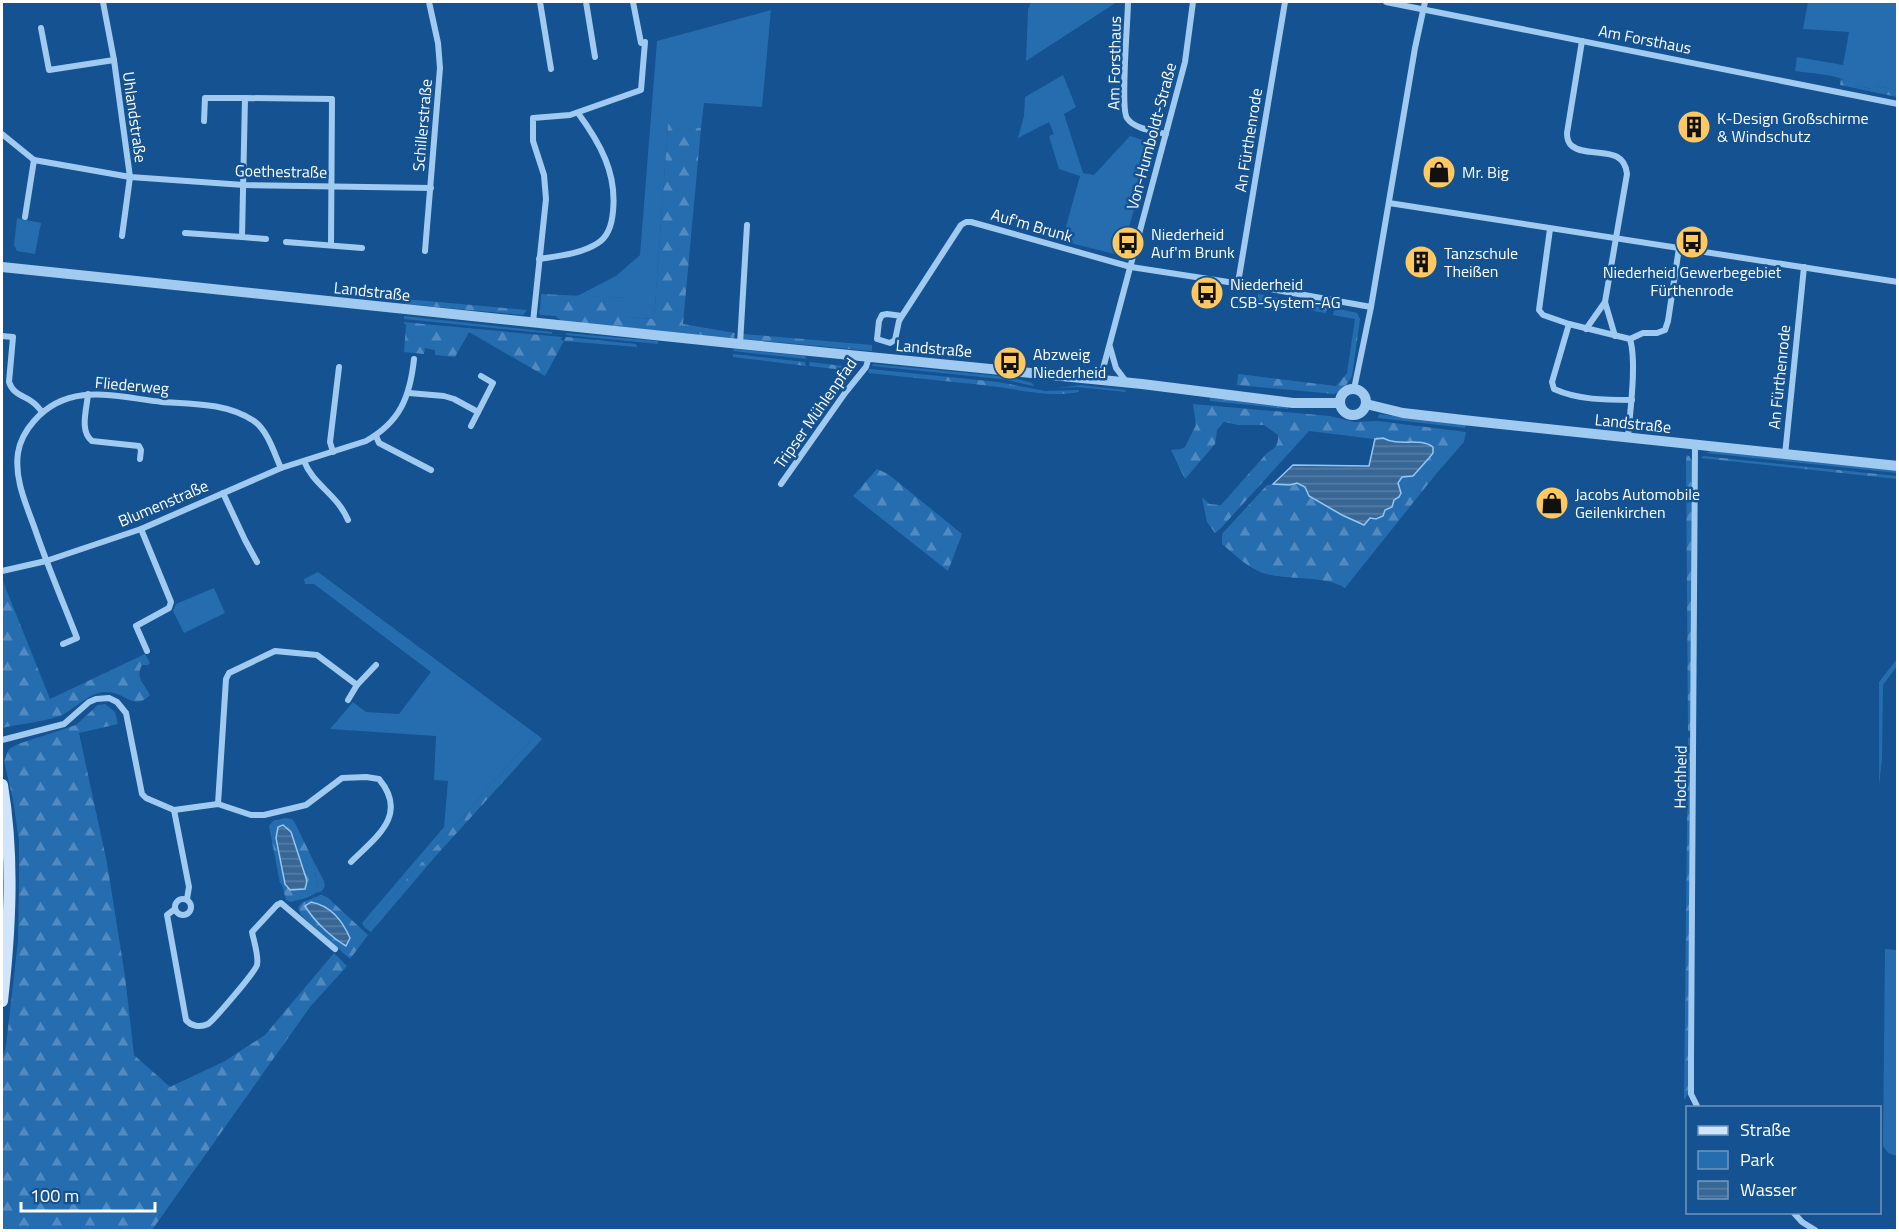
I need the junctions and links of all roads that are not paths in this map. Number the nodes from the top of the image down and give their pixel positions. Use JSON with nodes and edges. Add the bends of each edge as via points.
{"nodes":[{"id":1,"x":103,"y":2,"type":"edge"},
{"id":2,"x":429,"y":2,"type":"edge"},
{"id":3,"x":540,"y":2,"type":"edge"},
{"id":4,"x":586,"y":2,"type":"edge"},
{"id":5,"x":633,"y":2,"type":"edge"},
{"id":6,"x":1128,"y":2,"type":"edge"},
{"id":7,"x":1193,"y":2,"type":"edge"},
{"id":8,"x":1285,"y":2,"type":"edge"},
{"id":9,"x":1386,"y":2,"type":"edge"},
{"id":10,"x":1424,"y":5,"type":"edge"},
{"id":11,"x":41,"y":28,"type":"dead end"},
{"id":12,"x":1582,"y":41,"type":"junction"},
{"id":13,"x":595,"y":57,"type":"dead end"},
{"id":14,"x":114,"y":60,"type":"junction"},
{"id":15,"x":551,"y":69,"type":"dead end"},
{"id":16,"x":245,"y":98,"type":"junction"},
{"id":17,"x":1898,"y":104,"type":"edge"},
{"id":18,"x":578,"y":113,"type":"junction"},
{"id":19,"x":204,"y":121,"type":"dead end"},
{"id":20,"x":2,"y":134,"type":"edge"},
{"id":21,"x":1166,"y":134,"type":"junction"},
{"id":22,"x":34,"y":160,"type":"junction"},
{"id":23,"x":130,"y":177,"type":"junction"},
{"id":24,"x":244,"y":185,"type":"junction"},
{"id":25,"x":332,"y":186,"type":"junction"},
{"id":26,"x":430,"y":188,"type":"junction"},
{"id":27,"x":1389,"y":203,"type":"junction"},
{"id":28,"x":26,"y":217,"type":"dead end"},
{"id":29,"x":747,"y":225,"type":"dead end"},
{"id":30,"x":1550,"y":229,"type":"junction"},
{"id":31,"x":185,"y":232,"type":"dead end"},
{"id":32,"x":122,"y":236,"type":"dead end"},
{"id":33,"x":243,"y":237,"type":"junction"},
{"id":34,"x":266,"y":239,"type":"dead end"},
{"id":35,"x":1616,"y":239,"type":"junction"},
{"id":36,"x":286,"y":242,"type":"dead end"},
{"id":37,"x":330,"y":245,"type":"junction"},
{"id":38,"x":362,"y":248,"type":"dead end"},
{"id":39,"x":1679,"y":248,"type":"junction"},
{"id":40,"x":425,"y":251,"type":"dead end"},
{"id":41,"x":539,"y":259,"type":"junction"},
{"id":42,"x":2,"y":267,"type":"edge"},
{"id":43,"x":1131,"y":267,"type":"junction"},
{"id":44,"x":1804,"y":267,"type":"junction"},
{"id":45,"x":1898,"y":282,"type":"edge"},
{"id":46,"x":1238,"y":283,"type":"junction"},
{"id":47,"x":1605,"y":302,"type":"junction"},
{"id":48,"x":1371,"y":308,"type":"junction"},
{"id":49,"x":902,"y":316,"type":"junction"},
{"id":50,"x":533,"y":322,"type":"junction"},
{"id":51,"x":1569,"y":324,"type":"junction"},
{"id":52,"x":1586,"y":329,"type":"junction"},
{"id":53,"x":2,"y":336,"type":"edge"},
{"id":54,"x":1615,"y":336,"type":"junction"},
{"id":55,"x":1630,"y":339,"type":"junction"},
{"id":56,"x":740,"y":344,"type":"junction"},
{"id":57,"x":1110,"y":345,"type":"junction"},
{"id":58,"x":869,"y":357,"type":"junction"},
{"id":59,"x":414,"y":359,"type":"dead end"},
{"id":60,"x":339,"y":367,"type":"dead end"},
{"id":61,"x":481,"y":376,"type":"dead end"},
{"id":62,"x":1100,"y":380,"type":"junction"},
{"id":63,"x":1128,"y":382,"type":"junction"},
{"id":64,"x":1354,"y":389,"type":"junction"},
{"id":65,"x":409,"y":393,"type":"junction"},
{"id":66,"x":88,"y":394,"type":"junction"},
{"id":67,"x":1632,"y":400,"type":"junction"},
{"id":68,"x":1340,"y":403,"type":"junction"},
{"id":69,"x":1366,"y":404,"type":"junction"},
{"id":70,"x":42,"y":412,"type":"junction"},
{"id":71,"x":478,"y":412,"type":"junction"},
{"id":72,"x":471,"y":426,"type":"dead end"},
{"id":73,"x":376,"y":436,"type":"junction"},
{"id":74,"x":1628,"y":437,"type":"junction"},
{"id":75,"x":1695,"y":445,"type":"junction"},
{"id":76,"x":333,"y":452,"type":"junction"},
{"id":77,"x":1785,"y":455,"type":"junction"},
{"id":78,"x":140,"y":459,"type":"dead end"},
{"id":79,"x":304,"y":461,"type":"junction"},
{"id":80,"x":1898,"y":466,"type":"edge"},
{"id":81,"x":281,"y":468,"type":"junction"},
{"id":82,"x":431,"y":470,"type":"dead end"},
{"id":83,"x":781,"y":484,"type":"dead end"},
{"id":84,"x":224,"y":493,"type":"junction"},
{"id":85,"x":348,"y":520,"type":"dead end"},
{"id":86,"x":141,"y":529,"type":"junction"},
{"id":87,"x":46,"y":561,"type":"junction"},
{"id":88,"x":257,"y":562,"type":"dead end"},
{"id":89,"x":2,"y":571,"type":"edge"},
{"id":90,"x":63,"y":644,"type":"dead end"},
{"id":91,"x":147,"y":651,"type":"dead end"},
{"id":92,"x":376,"y":665,"type":"dead end"},
{"id":93,"x":357,"y":686,"type":"junction"},
{"id":94,"x":348,"y":700,"type":"dead end"},
{"id":95,"x":2,"y":740,"type":"edge"},
{"id":96,"x":2,"y":785,"type":"edge"},
{"id":97,"x":218,"y":804,"type":"junction"},
{"id":98,"x":174,"y":810,"type":"junction"},
{"id":99,"x":4,"y":817,"type":"edge"},
{"id":100,"x":351,"y":862,"type":"dead end"},
{"id":101,"x":187,"y":899,"type":"junction"},
{"id":102,"x":175,"y":909,"type":"junction"},
{"id":103,"x":335,"y":950,"type":"dead end"},
{"id":104,"x":2,"y":1001,"type":"edge"},
{"id":105,"x":1697,"y":1106,"type":"edge"},
{"id":106,"x":1795,"y":1214,"type":"edge"},
{"id":107,"x":1815,"y":1230,"type":"edge"}],
"edges":[{"from":1,"to":14,"type":"street","name":"Uhlandstraße"},
{"from":2,"to":26,"type":"street","name":"Schillerstraße","via":[[440,68]]},
{"from":3,"to":15,"type":"street"},
{"from":4,"to":13,"type":"street"},
{"from":5,"to":18,"type":"street","via":[[643,43],[641,90]]},
{"from":6,"to":21,"type":"street","name":"Am Forsthaus","via":[[1125,117],[1138,126]]},
{"from":7,"to":21,"type":"street","name":"Von-Humboldt-Straße","via":[[1185,62]]},
{"from":8,"to":46,"type":"street","name":"An Fürthenrode"},
{"from":9,"to":10,"type":"street","name":"Am Forsthaus"},
{"from":10,"to":12,"type":"street","name":"Am Forsthaus"},
{"from":10,"to":27,"type":"street"},
{"from":11,"to":14,"type":"street","name":"Uhlandstraße","via":[[49,70]]},
{"from":12,"to":17,"type":"street","name":"Am Forsthaus"},
{"from":12,"to":35,"type":"street","via":[[1566,133],[1573,147],[1615,155],[1624,162],[1627,174]]},
{"from":14,"to":23,"type":"street","name":"Uhlandstraße"},
{"from":16,"to":19,"type":"street","via":[[204,98]]},
{"from":16,"to":24,"type":"street"},
{"from":16,"to":25,"type":"street","via":[[332,99]]},
{"from":18,"to":41,"type":"street","via":[[533,118],[533,141],[544,175],[546,199]]},
{"from":18,"to":41,"type":"street","via":[[610,170],[613,220],[598,244],[580,252]]},
{"from":20,"to":22,"type":"street","name":"Goethestraße"},
{"from":21,"to":43,"type":"street","name":"Von-Humboldt-Straße"},
{"from":22,"to":23,"type":"street","name":"Goethestraße"},
{"from":22,"to":28,"type":"street"},
{"from":23,"to":24,"type":"street","name":"Goethestraße"},
{"from":23,"to":32,"type":"street"},
{"from":24,"to":25,"type":"street","name":"Goethestraße"},
{"from":24,"to":33,"type":"street"},
{"from":25,"to":26,"type":"street","name":"Goethestraße"},
{"from":25,"to":37,"type":"street"},
{"from":26,"to":40,"type":"street","name":"Schillerstraße"},
{"from":27,"to":30,"type":"street"},
{"from":27,"to":48,"type":"street"},
{"from":29,"to":56,"type":"street"},
{"from":30,"to":35,"type":"street"},
{"from":30,"to":51,"type":"street","via":[[1539,310]]},
{"from":31,"to":33,"type":"street"},
{"from":33,"to":34,"type":"street"},
{"from":35,"to":39,"type":"street"},
{"from":35,"to":47,"type":"street"},
{"from":36,"to":37,"type":"street"},
{"from":37,"to":38,"type":"street"},
{"from":39,"to":44,"type":"street"},
{"from":39,"to":55,"type":"street","via":[[1665,330]]},
{"from":41,"to":50,"type":"street"},
{"from":42,"to":50,"type":"street","name":"Landstraße"},
{"from":43,"to":46,"type":"street"},
{"from":43,"to":49,"type":"street","name":"Auf'm Brunk","via":[[966,222]]},
{"from":43,"to":57,"type":"street","name":"Von-Humboldt-Straße"},
{"from":44,"to":45,"type":"street"},
{"from":44,"to":77,"type":"street","name":"An Fürthenrode"},
{"from":46,"to":48,"type":"street"},
{"from":47,"to":52,"type":"street"},
{"from":47,"to":54,"type":"street"},
{"from":48,"to":64,"type":"street"},
{"from":49,"to":49,"type":"street","name":"Auf'm Brunk","via":[[895,340],[890,343],[878,339],[882,315]]},
{"from":50,"to":56,"type":"street","name":"Landstraße"},
{"from":51,"to":52,"type":"street"},
{"from":51,"to":67,"type":"street","via":[[1552,382],[1554,389],[1575,396]]},
{"from":52,"to":54,"type":"street"},
{"from":53,"to":70,"type":"street","via":[[13,338],[10,386]]},
{"from":54,"to":55,"type":"street"},
{"from":55,"to":67,"type":"street"},
{"from":56,"to":58,"type":"street","name":"Landstraße"},
{"from":57,"to":62,"type":"street","name":"Von-Humboldt-Straße"},
{"from":57,"to":63,"type":"street","via":[[1116,368]]},
{"from":58,"to":62,"type":"street","name":"Landstraße"},
{"from":58,"to":83,"type":"street","name":"Tripser Mühlenpfad","via":[[866,367]]},
{"from":59,"to":65,"type":"street","name":"Blumenstraße"},
{"from":60,"to":76,"type":"street","via":[[330,442]]},
{"from":61,"to":71,"type":"street","via":[[493,383]]},
{"from":62,"to":63,"type":"street","name":"Landstraße"},
{"from":63,"to":68,"type":"street","name":"Landstraße","via":[[1293,403]]},
{"from":64,"to":68,"type":"street","via":[[1346,391]]},
{"from":64,"to":69,"type":"street","via":[[1363,394]]},
{"from":65,"to":71,"type":"street","via":[[444,396]]},
{"from":65,"to":73,"type":"street","name":"Blumenstraße","via":[[390,423]]},
{"from":66,"to":70,"type":"street","name":"Fliederweg","via":[[62,400]]},
{"from":66,"to":78,"type":"street","via":[[88,438],[139,446]]},
{"from":66,"to":81,"type":"street","name":"Fliederweg","via":[[234,409],[256,422]]},
{"from":67,"to":74,"type":"street"},
{"from":68,"to":69,"type":"street","name":"Landstraße","via":[[1344,412],[1353,416],[1362,412]]},
{"from":69,"to":74,"type":"street","name":"Landstraße","via":[[1403,413]]},
{"from":70,"to":87,"type":"street","name":"Fliederweg","via":[[20,443],[17,470]]},
{"from":71,"to":72,"type":"street"},
{"from":73,"to":76,"type":"street","name":"Blumenstraße"},
{"from":73,"to":82,"type":"street","via":[[379,443]]},
{"from":74,"to":75,"type":"street","name":"Landstraße"},
{"from":75,"to":77,"type":"street","name":"Landstraße"},
{"from":75,"to":105,"type":"street","name":"Hochheid","via":[[1691,1094]]},
{"from":76,"to":79,"type":"street","name":"Blumenstraße"},
{"from":77,"to":80,"type":"street","name":"Landstraße"},
{"from":79,"to":81,"type":"street","name":"Blumenstraße"},
{"from":79,"to":85,"type":"street"},
{"from":81,"to":84,"type":"street","name":"Blumenstraße"},
{"from":84,"to":86,"type":"street","name":"Blumenstraße"},
{"from":84,"to":88,"type":"street"},
{"from":86,"to":87,"type":"street","name":"Blumenstraße"},
{"from":86,"to":91,"type":"street","via":[[171,602],[169,608],[136,626]]},
{"from":87,"to":89,"type":"street","name":"Blumenstraße"},
{"from":87,"to":90,"type":"street","name":"Fliederweg","via":[[77,638]]},
{"from":92,"to":93,"type":"street"},
{"from":93,"to":94,"type":"street"},
{"from":93,"to":97,"type":"street","via":[[317,655],[274,651],[230,673],[226,679]]},
{"from":95,"to":98,"type":"street","via":[[64,724],[96,699],[117,702],[126,713],[142,794]]},
{"from":96,"to":99,"type":"main road"},
{"from":97,"to":98,"type":"street"},
{"from":97,"to":100,"type":"street","via":[[251,815],[264,815],[306,805],[342,778],[379,779],[389,795],[391,816]]},
{"from":98,"to":101,"type":"street","via":[[189,887]]},
{"from":99,"to":104,"type":"main road","via":[[10,885]]},
{"from":101,"to":102,"type":"street","via":[[177,901]]},
{"from":101,"to":102,"type":"street","via":[[191,904],[189,912],[182,915]]},
{"from":102,"to":103,"type":"street","via":[[167,915],[190,1025],[208,1024],[254,972],[257,960],[252,932],[277,905],[281,903]]},
{"from":106,"to":107,"type":"street"}]}
